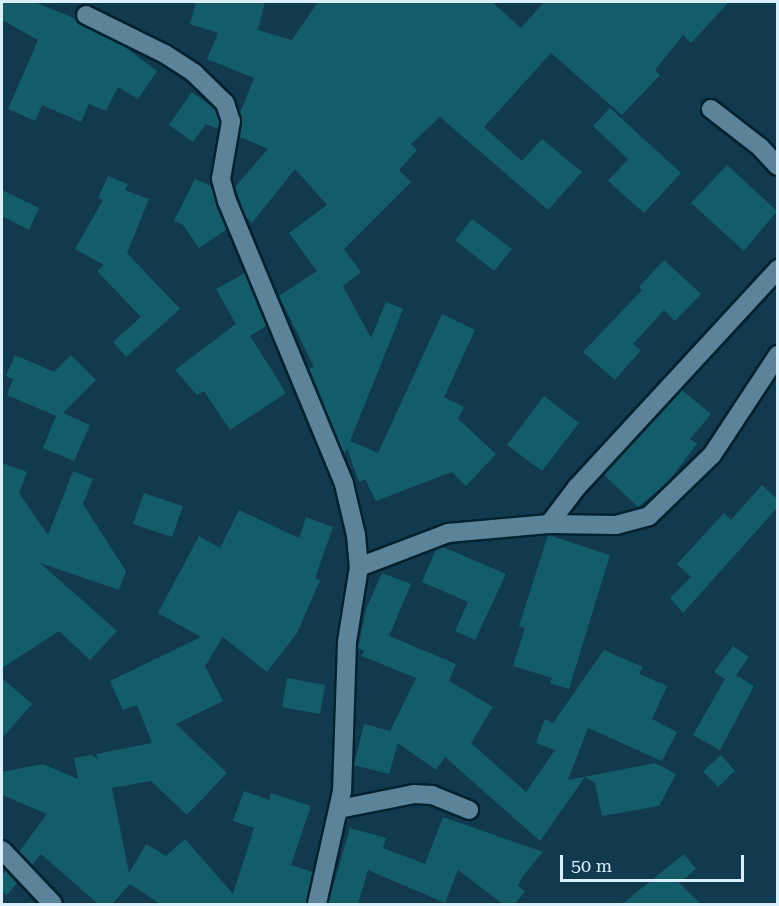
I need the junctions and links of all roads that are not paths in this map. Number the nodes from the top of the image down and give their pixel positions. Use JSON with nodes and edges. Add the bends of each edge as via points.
{"nodes":[{"id":1,"x":86,"y":15,"type":"dead end"},
{"id":2,"x":711,"y":109,"type":"dead end"},
{"id":3,"x":777,"y":166,"type":"edge"},
{"id":4,"x":777,"y":269,"type":"edge"},
{"id":5,"x":777,"y":355,"type":"edge"},
{"id":6,"x":549,"y":524,"type":"junction"},
{"id":7,"x":359,"y":567,"type":"junction"},
{"id":8,"x":339,"y":809,"type":"junction"},
{"id":9,"x":469,"y":810,"type":"dead end"},
{"id":10,"x":2,"y":850,"type":"edge"},
{"id":11,"x":53,"y":904,"type":"edge"},
{"id":12,"x":317,"y":904,"type":"edge"}],
"edges":[{"from":1,"to":7,"type":"street","via":[[165,54],[194,73],[225,103],[231,121],[221,179],[227,201],[344,484]]},
{"from":2,"to":3,"type":"street","via":[[760,147]]},
{"from":4,"to":6,"type":"street","via":[[617,443]]},
{"from":5,"to":6,"type":"street","via":[[712,455],[650,516],[616,525]]},
{"from":6,"to":7,"type":"street","via":[[448,533]]},
{"from":7,"to":8,"type":"street","via":[[347,642]]},
{"from":8,"to":9,"type":"street","via":[[414,794],[432,795]]},
{"from":8,"to":12,"type":"street"},
{"from":10,"to":11,"type":"street"}]}
